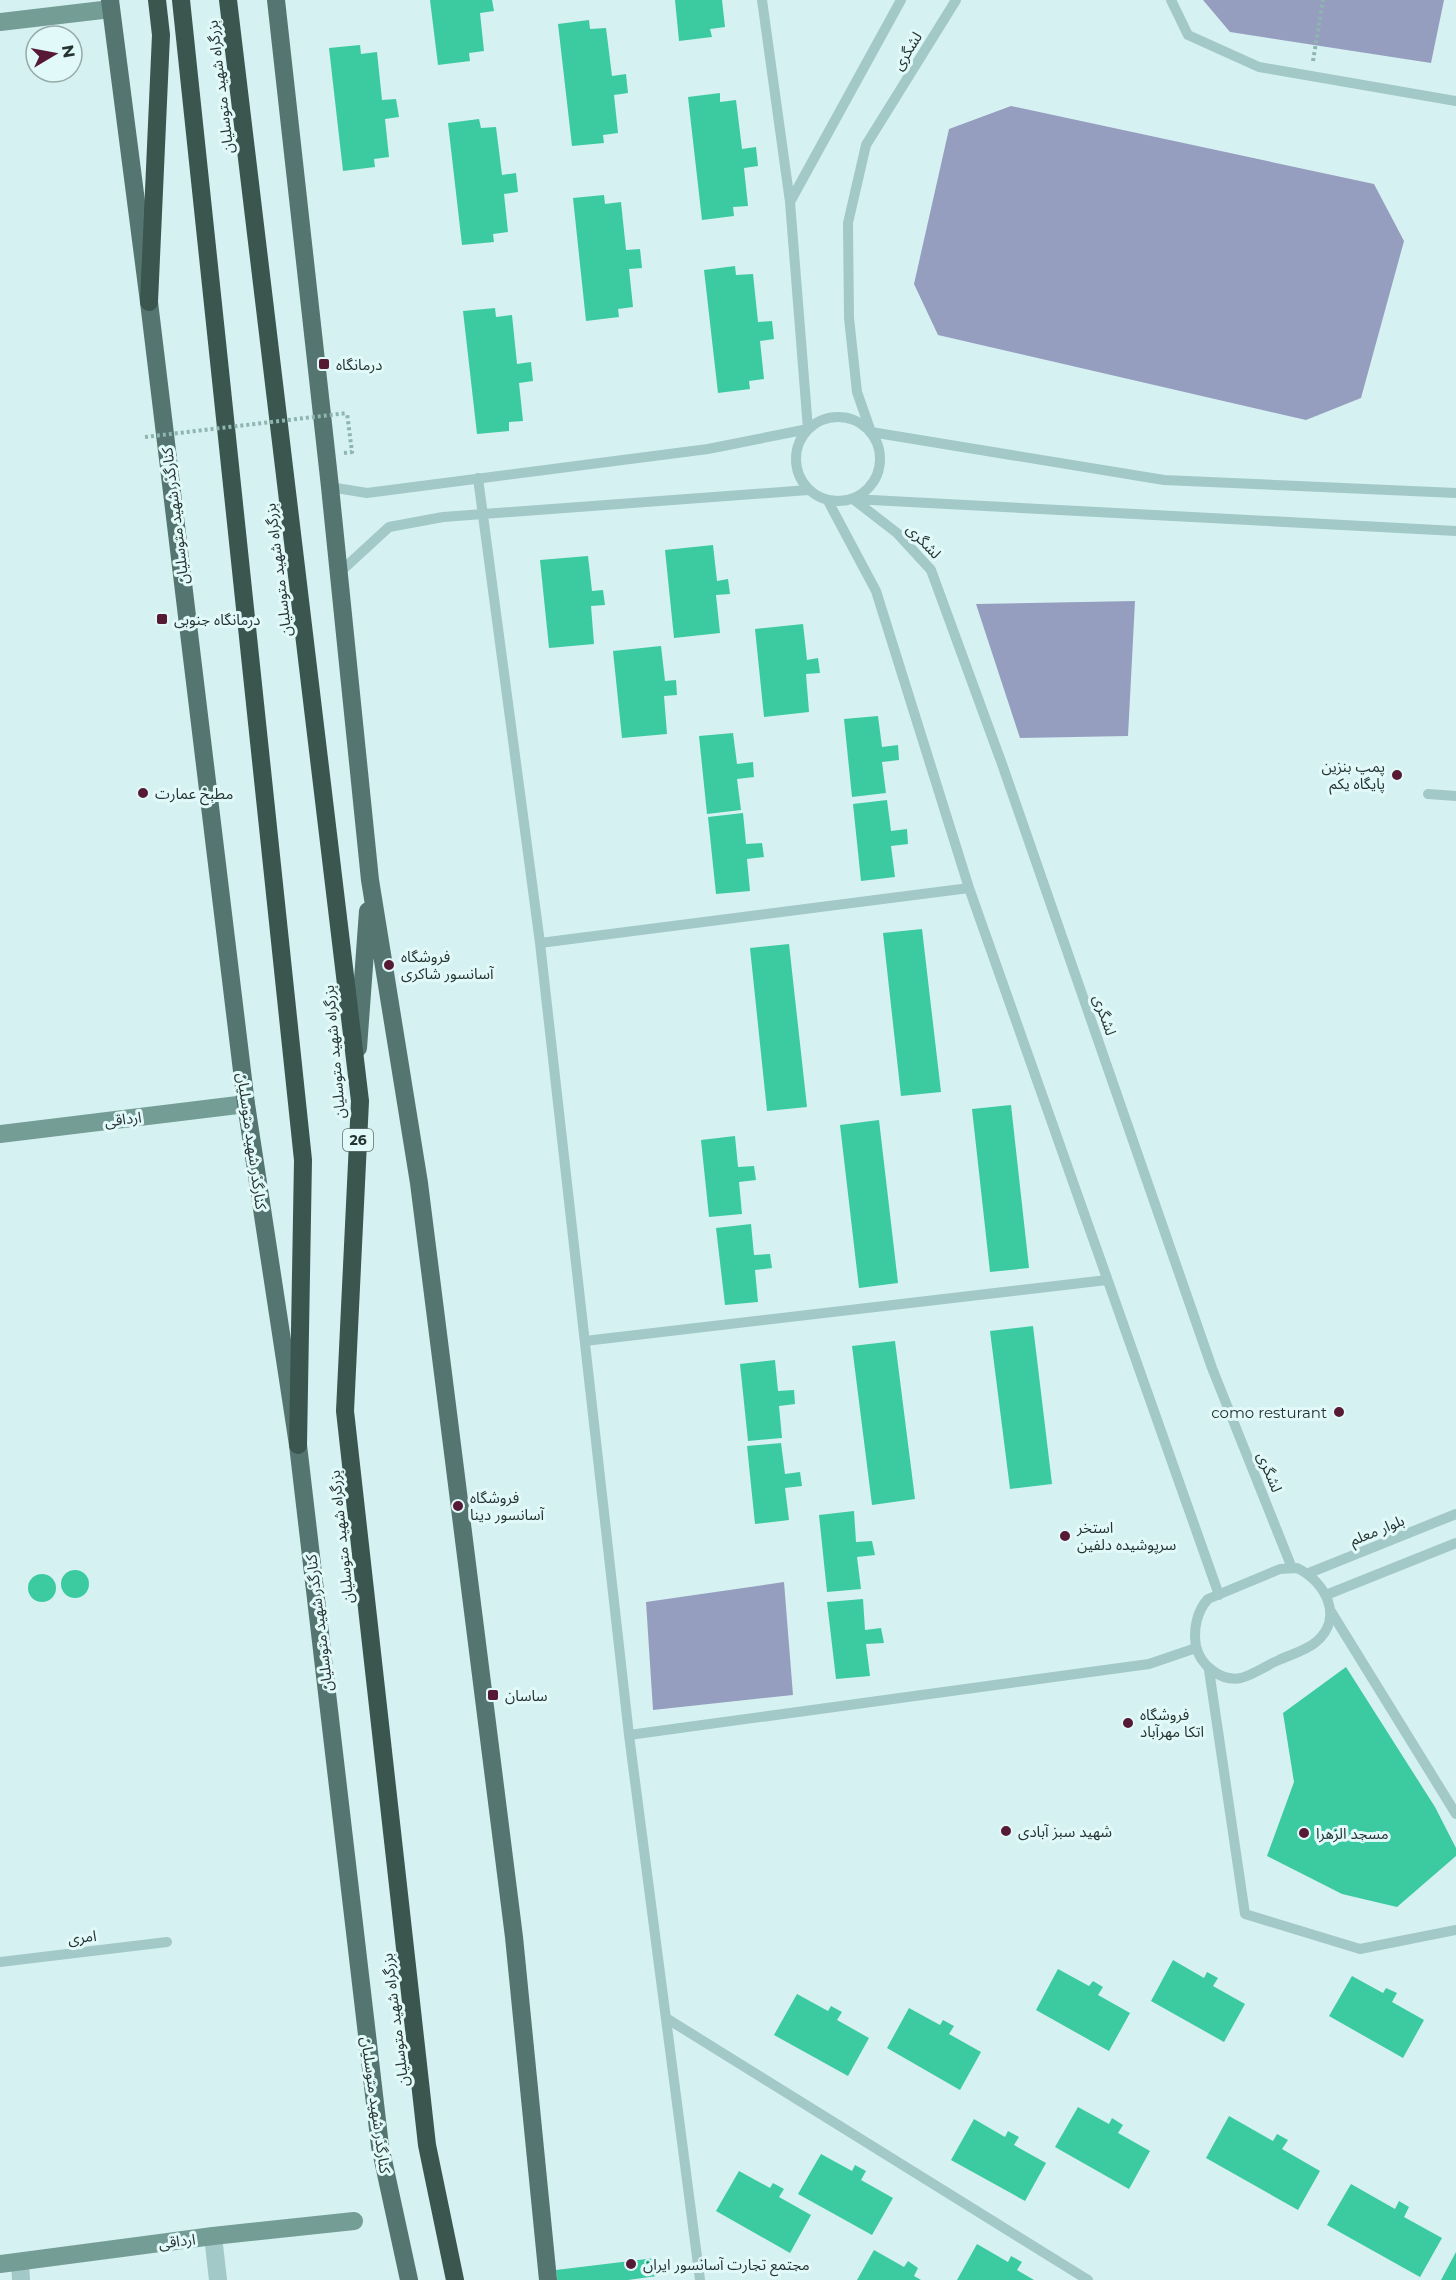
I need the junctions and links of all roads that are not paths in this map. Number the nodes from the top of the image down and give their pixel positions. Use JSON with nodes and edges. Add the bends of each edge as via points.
{"nodes":[{"id":1,"x":158,"y":0,"type":"edge"},
{"id":2,"x":181,"y":0,"type":"edge"},
{"id":3,"x":228,"y":0,"type":"edge"},
{"id":4,"x":276,"y":0,"type":"edge"},
{"id":5,"x":762,"y":0,"type":"edge"},
{"id":6,"x":901,"y":0,"type":"edge"},
{"id":7,"x":956,"y":0,"type":"edge"},
{"id":8,"x":1171,"y":0,"type":"edge"},
{"id":9,"x":110,"y":4,"type":"edge"},
{"id":10,"x":0,"y":22,"type":"edge"},
{"id":11,"x":1456,"y":101,"type":"edge"},
{"id":12,"x":790,"y":202,"type":"junction"},
{"id":13,"x":150,"y":302,"type":"junction"},
{"id":14,"x":808,"y":429,"type":"junction"},
{"id":15,"x":871,"y":432,"type":"junction"},
{"id":16,"x":477,"y":478,"type":"junction"},
{"id":17,"x":330,"y":487,"type":"junction"},
{"id":18,"x":808,"y":490,"type":"junction"},
{"id":19,"x":1456,"y":493,"type":"edge"},
{"id":20,"x":853,"y":499,"type":"junction"},
{"id":21,"x":828,"y":501,"type":"junction"},
{"id":22,"x":483,"y":516,"type":"junction"},
{"id":23,"x":1456,"y":531,"type":"edge"},
{"id":24,"x":339,"y":573,"type":"junction"},
{"id":25,"x":1428,"y":794,"type":"dead end"},
{"id":26,"x":1456,"y":796,"type":"edge"},
{"id":27,"x":370,"y":880,"type":"junction"},
{"id":28,"x":969,"y":888,"type":"junction"},
{"id":29,"x":540,"y":943,"type":"junction"},
{"id":30,"x":357,"y":1071,"type":"junction"},
{"id":31,"x":246,"y":1104,"type":"junction"},
{"id":32,"x":0,"y":1134,"type":"edge"},
{"id":33,"x":1107,"y":1280,"type":"junction"},
{"id":34,"x":585,"y":1341,"type":"junction"},
{"id":35,"x":298,"y":1445,"type":"junction"},
{"id":36,"x":1456,"y":1515,"type":"edge"},
{"id":37,"x":1456,"y":1543,"type":"edge"},
{"id":38,"x":1292,"y":1568,"type":"junction"},
{"id":39,"x":1309,"y":1573,"type":"junction"},
{"id":40,"x":1218,"y":1595,"type":"junction"},
{"id":41,"x":1326,"y":1595,"type":"junction"},
{"id":42,"x":1330,"y":1609,"type":"junction"},
{"id":43,"x":1196,"y":1648,"type":"junction"},
{"id":44,"x":1209,"y":1670,"type":"junction"},
{"id":45,"x":629,"y":1735,"type":"junction"},
{"id":46,"x":1456,"y":1814,"type":"edge"},
{"id":47,"x":1456,"y":1930,"type":"edge"},
{"id":48,"x":167,"y":1942,"type":"dead end"},
{"id":49,"x":0,"y":1962,"type":"edge"},
{"id":50,"x":666,"y":2018,"type":"junction"},
{"id":51,"x":354,"y":2221,"type":"dead end"},
{"id":52,"x":213,"y":2236,"type":"junction"},
{"id":53,"x":20,"y":2262,"type":"junction"},
{"id":54,"x":0,"y":2264,"type":"edge"},
{"id":55,"x":21,"y":2280,"type":"edge"},
{"id":56,"x":218,"y":2280,"type":"edge"},
{"id":57,"x":409,"y":2280,"type":"edge"},
{"id":58,"x":455,"y":2280,"type":"edge"},
{"id":59,"x":548,"y":2280,"type":"edge"},
{"id":60,"x":700,"y":2280,"type":"edge"},
{"id":61,"x":1088,"y":2280,"type":"edge"}],
"edges":[{"from":1,"to":13,"type":"highway","via":[[161,35]]},
{"from":2,"to":35,"type":"highway","name":"بزرگراه شهید متوسلیان","via":[[303,1160]]},
{"from":3,"to":30,"type":"highway","name":"بزرگراه شهید متوسلیان","number":"26"},
{"from":4,"to":17,"type":"main road"},
{"from":5,"to":12,"type":"lane"},
{"from":6,"to":12,"type":"lane","name":"لشگری"},
{"from":7,"to":15,"type":"lane","name":"لشگری","via":[[866,145],[848,223],[849,318],[857,392]]},
{"from":8,"to":11,"type":"lane","via":[[1188,36],[1259,67]]},
{"from":9,"to":10,"type":"street"},
{"from":9,"to":13,"type":"main road","name":"کنارگذر شهید متوسلیان"},
{"from":12,"to":14,"type":"lane"},
{"from":13,"to":31,"type":"main road","name":"کنارگذر شهید متوسلیان"},
{"from":14,"to":15,"type":"lane","via":[[833,417],[860,423]]},
{"from":14,"to":16,"type":"lane","via":[[708,449]]},
{"from":14,"to":18,"type":"lane","via":[[800,440],[795,466]]},
{"from":15,"to":19,"type":"lane","via":[[1164,480]]},
{"from":15,"to":20,"type":"lane","via":[[878,444],[879,471],[865,493]]},
{"from":16,"to":17,"type":"lane","via":[[367,493]]},
{"from":16,"to":22,"type":"lane"},
{"from":17,"to":24,"type":"main road"},
{"from":18,"to":21,"type":"lane"},
{"from":18,"to":22,"type":"lane"},
{"from":20,"to":21,"type":"lane"},
{"from":20,"to":23,"type":"lane"},
{"from":20,"to":38,"type":"lane","name":"لشگری","via":[[897,533],[932,570],[1212,1368]]},
{"from":21,"to":28,"type":"lane","via":[[876,591]]},
{"from":22,"to":24,"type":"lane","via":[[443,517],[389,526]]},
{"from":22,"to":29,"type":"lane"},
{"from":24,"to":27,"type":"main road"},
{"from":25,"to":26,"type":"lane"},
{"from":27,"to":30,"type":"main road"},
{"from":27,"to":59,"type":"main road","via":[[422,1206],[513,1925]]},
{"from":28,"to":29,"type":"lane"},
{"from":28,"to":33,"type":"lane"},
{"from":29,"to":34,"type":"lane"},
{"from":30,"to":58,"type":"highway","name":"بزرگراه شهید متوسلیان","number":"26","via":[[360,1101],[345,1411],[427,2145]]},
{"from":31,"to":32,"type":"street","name":"ارداقی"},
{"from":31,"to":35,"type":"main road","name":"کنارگذر شهید متوسلیان"},
{"from":33,"to":34,"type":"lane"},
{"from":33,"to":40,"type":"lane"},
{"from":34,"to":45,"type":"lane"},
{"from":35,"to":57,"type":"main road","name":"کنارگذر شهید متوسلیان","via":[[380,2146]]},
{"from":36,"to":39,"type":"lane","name":"بلوار معلم"},
{"from":37,"to":41,"type":"lane"},
{"from":38,"to":39,"type":"lane"},
{"from":38,"to":40,"type":"lane","via":[[1280,1569]]},
{"from":39,"to":41,"type":"lane"},
{"from":40,"to":43,"type":"lane","via":[[1201,1607],[1195,1628]]},
{"from":41,"to":42,"type":"lane"},
{"from":42,"to":44,"type":"lane","via":[[1329,1626],[1316,1642],[1241,1678]]},
{"from":42,"to":46,"type":"lane"},
{"from":43,"to":44,"type":"lane"},
{"from":43,"to":45,"type":"lane","via":[[1149,1664]]},
{"from":44,"to":47,"type":"lane","via":[[1245,1914],[1360,1949]]},
{"from":45,"to":50,"type":"lane"},
{"from":48,"to":49,"type":"lane","name":"امری"},
{"from":50,"to":60,"type":"lane"},
{"from":50,"to":61,"type":"lane"},
{"from":51,"to":52,"type":"street","name":"ارداقی"},
{"from":52,"to":53,"type":"street","name":"ارداقی"},
{"from":52,"to":56,"type":"street"},
{"from":53,"to":54,"type":"street","name":"ارداقی"},
{"from":53,"to":55,"type":"street"}]}
